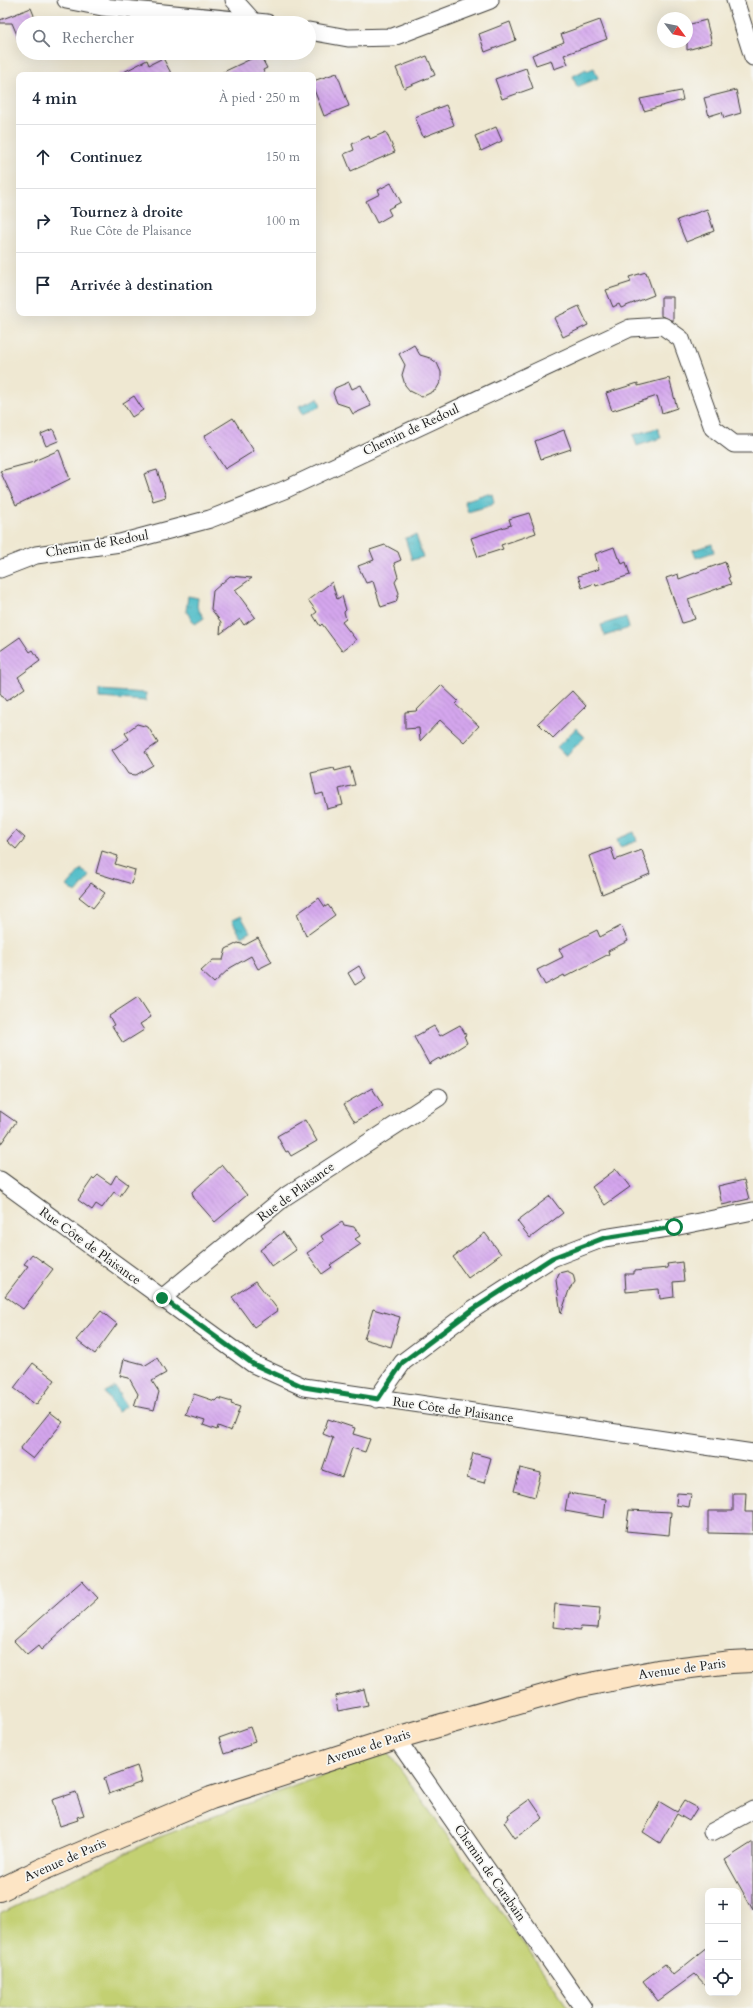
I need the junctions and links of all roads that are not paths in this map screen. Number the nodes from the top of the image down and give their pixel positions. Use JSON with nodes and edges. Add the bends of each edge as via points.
{"nodes":[{"id":1,"x":66,"y":0,"type":"edge"},
{"id":2,"x":234,"y":0,"type":"edge"},
{"id":3,"x":490,"y":0,"type":"edge"},
{"id":4,"x":735,"y":0,"type":"edge"},
{"id":5,"x":197,"y":16,"type":"edge"},
{"id":6,"x":253,"y":16,"type":"edge"},
{"id":7,"x":316,"y":32,"type":"edge"},
{"id":8,"x":753,"y":57,"type":"edge"},
{"id":9,"x":753,"y":444,"type":"edge"},
{"id":10,"x":0,"y":569,"type":"edge"},
{"id":11,"x":439,"y":1096,"type":"dead end"},
{"id":12,"x":0,"y":1180,"type":"edge"},
{"id":13,"x":753,"y":1210,"type":"edge"},
{"id":14,"x":162,"y":1298,"type":"junction"},
{"id":15,"x":378,"y":1399,"type":"junction"},
{"id":16,"x":753,"y":1453,"type":"edge"},
{"id":17,"x":753,"y":1661,"type":"edge"},
{"id":18,"x":396,"y":1738,"type":"junction"},
{"id":19,"x":753,"y":1810,"type":"edge"},
{"id":20,"x":712,"y":1832,"type":"dead end"},
{"id":21,"x":0,"y":1890,"type":"edge"},
{"id":22,"x":583,"y":2008,"type":"edge"}],
"edges":[{"from":1,"to":5,"type":"street","via":[[102,7]]},
{"from":2,"to":6,"type":"street"},
{"from":3,"to":7,"type":"street","via":[[393,37],[348,38]]},
{"from":4,"to":8,"type":"street"},
{"from":9,"to":10,"type":"street","name":"Chemin de Redoul","via":[[734,444],[714,428],[681,339],[663,326],[630,328],[284,490],[210,519],[120,543],[36,555]]},
{"from":11,"to":14,"type":"street","name":"Rue de Plaisance","via":[[286,1196]]},
{"from":12,"to":14,"type":"street","name":"Rue Côte de Plaisance"},
{"from":13,"to":15,"type":"street","via":[[674,1227],[604,1238],[552,1258],[472,1310],[403,1362]]},
{"from":14,"to":15,"type":"street","name":"Rue Côte de Plaisance","via":[[253,1364],[304,1387]]},
{"from":15,"to":16,"type":"street","name":"Rue Côte de Plaisance"},
{"from":17,"to":18,"type":"main road","name":"Avenue de Paris","via":[[658,1671],[575,1687]]},
{"from":18,"to":21,"type":"main road","name":"Avenue de Paris","via":[[211,1798]]},
{"from":18,"to":22,"type":"street","name":"Chemin de Carabain"},
{"from":19,"to":20,"type":"street"}]}
